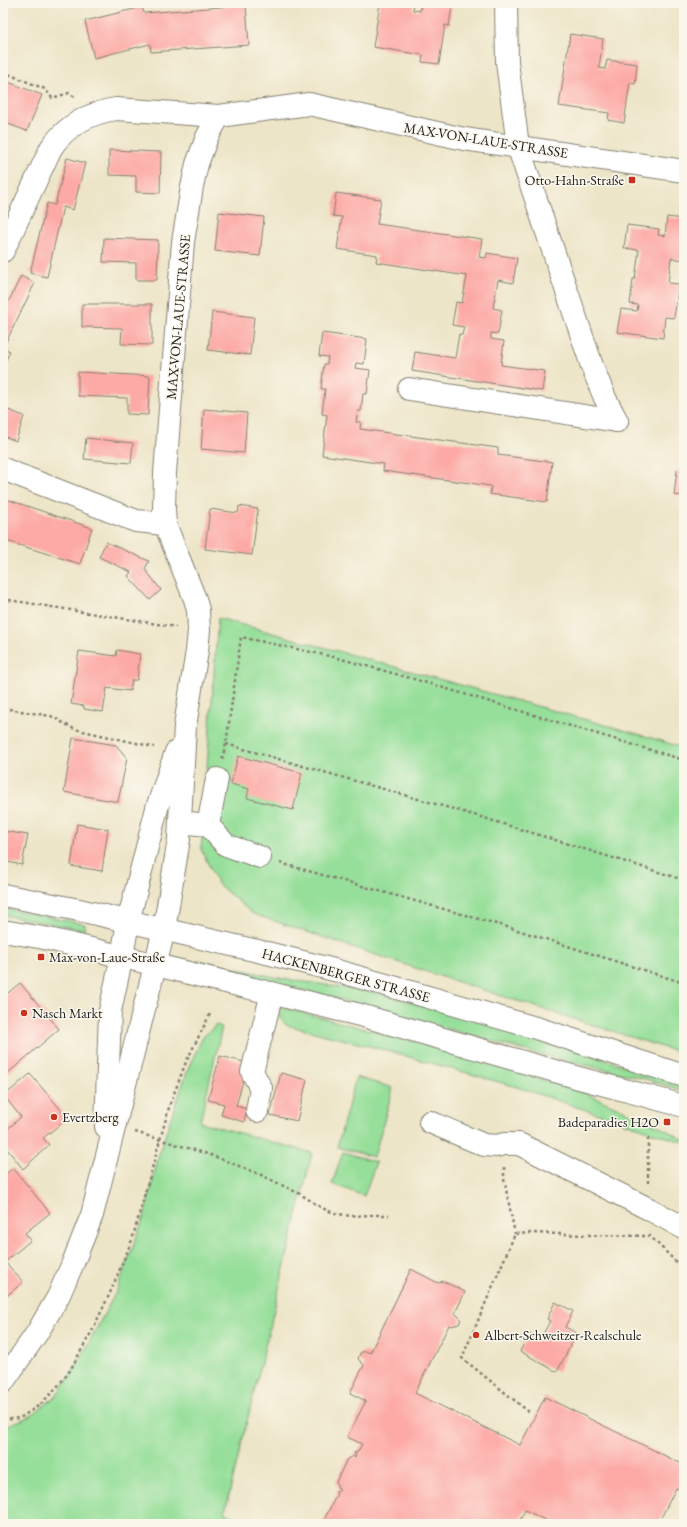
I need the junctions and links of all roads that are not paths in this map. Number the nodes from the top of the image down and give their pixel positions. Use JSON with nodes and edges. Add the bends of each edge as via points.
{"nodes":[{"id":1,"x":506,"y":3,"type":"edge"},
{"id":2,"x":219,"y":116,"type":"junction"},
{"id":3,"x":518,"y":146,"type":"junction"},
{"id":4,"x":684,"y":171,"type":"edge"},
{"id":5,"x":3,"y":251,"type":"edge"},
{"id":6,"x":409,"y":389,"type":"dead end"},
{"id":7,"x":3,"y":469,"type":"edge"},
{"id":8,"x":165,"y":524,"type":"junction"},
{"id":9,"x":185,"y":726,"type":"junction"},
{"id":10,"x":218,"y":779,"type":"road end"},
{"id":11,"x":180,"y":822,"type":"junction"},
{"id":12,"x":208,"y":825,"type":"junction"},
{"id":13,"x":260,"y":858,"type":"road end"},
{"id":14,"x":3,"y":895,"type":"edge"},
{"id":15,"x":128,"y":922,"type":"junction"},
{"id":16,"x":164,"y":930,"type":"junction"},
{"id":17,"x":3,"y":932,"type":"edge"},
{"id":18,"x":122,"y":956,"type":"junction"},
{"id":19,"x":155,"y":965,"type":"junction"},
{"id":20,"x":272,"y":993,"type":"junction"},
{"id":21,"x":684,"y":1076,"type":"edge"},
{"id":22,"x":684,"y":1106,"type":"edge"},
{"id":23,"x":257,"y":1111,"type":"dead end"},
{"id":24,"x":430,"y":1122,"type":"dead end"},
{"id":25,"x":102,"y":1174,"type":"junction"},
{"id":26,"x":684,"y":1227,"type":"edge"},
{"id":27,"x":3,"y":1382,"type":"edge"}],
"edges":[{"from":1,"to":3,"type":"street","via":[[507,62]]},
{"from":2,"to":3,"type":"street","name":"MAX-VON-LAUE-STRASSE","via":[[309,104],[464,139]]},
{"from":2,"to":5,"type":"street","name":"MAX-VON-LAUE-STRASSE","via":[[116,110],[87,117],[72,125],[50,148]]},
{"from":2,"to":8,"type":"street","name":"MAX-VON-LAUE-STRASSE","via":[[207,137],[197,164],[183,242],[165,473]]},
{"from":3,"to":4,"type":"street","name":"MAX-VON-LAUE-STRASSE"},
{"from":3,"to":6,"type":"street","via":[[592,366],[617,422]]},
{"from":7,"to":8,"type":"street","via":[[136,520]]},
{"from":8,"to":9,"type":"street","name":"MAX-VON-LAUE-STRASSE","via":[[198,610],[197,651]]},
{"from":9,"to":11,"type":"street","name":"MAX-VON-LAUE-STRASSE"},
{"from":9,"to":15,"type":"street","name":"MAX-VON-LAUE-STRASSE","via":[[157,808]]},
{"from":10,"to":12,"type":"street"},
{"from":11,"to":12,"type":"street"},
{"from":11,"to":16,"type":"street","name":"MAX-VON-LAUE-STRASSE"},
{"from":12,"to":13,"type":"street","via":[[226,845]]},
{"from":14,"to":15,"type":"street","name":"HACKENBERGER STRASSE"},
{"from":15,"to":16,"type":"street","name":"HACKENBERGER STRASSE"},
{"from":15,"to":18,"type":"street","name":"MAX-VON-LAUE-STRASSE"},
{"from":16,"to":19,"type":"street","name":"MAX-VON-LAUE-STRASSE"},
{"from":16,"to":21,"type":"street","name":"HACKENBERGER STRASSE","via":[[374,981],[536,1028]]},
{"from":17,"to":18,"type":"street","via":[[44,938]]},
{"from":18,"to":19,"type":"street"},
{"from":18,"to":25,"type":"street","name":"MAX-VON-LAUE-STRASSE","via":[[110,1011]]},
{"from":19,"to":20,"type":"street"},
{"from":19,"to":25,"type":"street","name":"MAX-VON-LAUE-STRASSE"},
{"from":20,"to":22,"type":"street","via":[[360,1015]]},
{"from":20,"to":23,"type":"street","via":[[252,1072],[262,1088]]},
{"from":24,"to":26,"type":"street","via":[[484,1145],[519,1144]]},
{"from":25,"to":27,"type":"street","via":[[92,1215],[58,1297]]}]}
